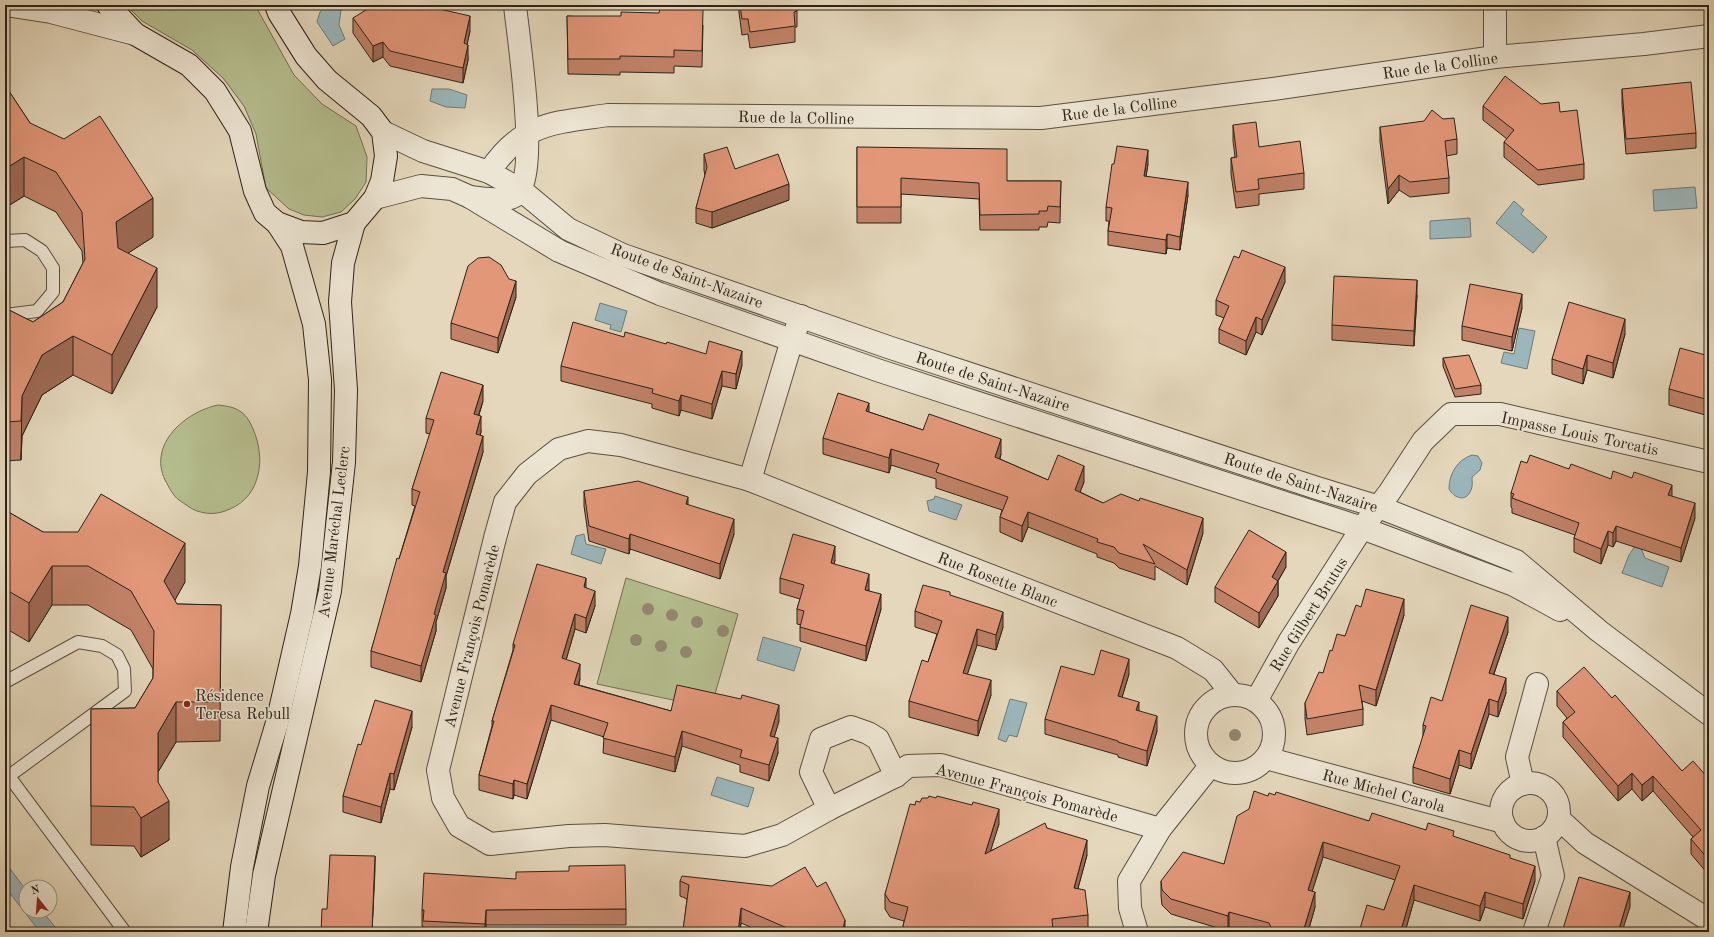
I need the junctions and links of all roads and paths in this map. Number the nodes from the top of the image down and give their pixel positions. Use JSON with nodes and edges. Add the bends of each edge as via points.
{"nodes":[{"id":1,"x":5,"y":5,"type":"edge"},
{"id":2,"x":108,"y":5,"type":"edge"},
{"id":3,"x":276,"y":5,"type":"edge"},
{"id":4,"x":515,"y":5,"type":"edge"},
{"id":5,"x":1495,"y":5,"type":"edge"},
{"id":6,"x":135,"y":34,"type":"junction"},
{"id":7,"x":1709,"y":36,"type":"edge"},
{"id":8,"x":1496,"y":57,"type":"junction"},
{"id":9,"x":383,"y":132,"type":"junction"},
{"id":10,"x":528,"y":133,"type":"junction"},
{"id":11,"x":489,"y":172,"type":"junction"},
{"id":12,"x":521,"y":190,"type":"junction"},
{"id":13,"x":470,"y":197,"type":"junction"},
{"id":14,"x":375,"y":198,"type":"junction"},
{"id":15,"x":277,"y":223,"type":"junction"},
{"id":16,"x":354,"y":223,"type":"junction"},
{"id":17,"x":5,"y":241,"type":"edge"},
{"id":18,"x":5,"y":315,"type":"edge"},
{"id":19,"x":801,"y":316,"type":"junction"},
{"id":20,"x":792,"y":340,"type":"junction"},
{"id":21,"x":1709,"y":462,"type":"edge"},
{"id":22,"x":750,"y":480,"type":"junction"},
{"id":23,"x":1379,"y":507,"type":"junction"},
{"id":24,"x":1362,"y":528,"type":"junction"},
{"id":25,"x":1599,"y":632,"type":"junction"},
{"id":26,"x":5,"y":682,"type":"edge"},
{"id":27,"x":1537,"y":684,"type":"dead end"},
{"id":28,"x":1232,"y":695,"type":"junction"},
{"id":29,"x":1256,"y":701,"type":"junction"},
{"id":30,"x":1709,"y":714,"type":"edge"},
{"id":31,"x":1266,"y":758,"type":"junction"},
{"id":32,"x":1211,"y":765,"type":"junction"},
{"id":33,"x":7,"y":773,"type":"edge"},
{"id":34,"x":896,"y":776,"type":"junction"},
{"id":35,"x":1523,"y":784,"type":"junction"},
{"id":36,"x":829,"y":809,"type":"junction"},
{"id":37,"x":1559,"y":819,"type":"junction"},
{"id":38,"x":1503,"y":822,"type":"junction"},
{"id":39,"x":1160,"y":829,"type":"junction"},
{"id":40,"x":1544,"y":837,"type":"junction"},
{"id":41,"x":1709,"y":920,"type":"edge"},
{"id":42,"x":124,"y":932,"type":"edge"},
{"id":43,"x":234,"y":932,"type":"edge"},
{"id":44,"x":256,"y":932,"type":"edge"},
{"id":45,"x":1137,"y":932,"type":"edge"},
{"id":46,"x":1534,"y":932,"type":"edge"}],
"edges":[{"from":1,"to":6,"type":"street","via":[[51,12]]},
{"from":2,"to":6,"type":"street"},
{"from":3,"to":9,"type":"street","via":[[306,56],[327,80],[371,116]]},
{"from":4,"to":10,"type":"street"},
{"from":5,"to":8,"type":"street"},
{"from":6,"to":15,"type":"street","via":[[189,65],[215,91],[240,131],[255,191],[265,213]]},
{"from":7,"to":8,"type":"street","name":"Rue de la Colline"},
{"from":8,"to":10,"type":"street","name":"Rue de la Colline","via":[[1281,88],[1041,118],[608,115],[552,123]]},
{"from":9,"to":11,"type":"street","name":"Route de Saint-Nazaire","via":[[423,151]]},
{"from":9,"to":14,"type":"street","via":[[386,156],[382,181]]},
{"from":10,"to":11,"type":"street","name":"Rue de la Colline","via":[[510,146]]},
{"from":10,"to":12,"type":"street","via":[[528,155]]},
{"from":11,"to":12,"type":"street","name":"Route de Saint-Nazaire"},
{"from":12,"to":13,"type":"street","via":[[514,197],[502,199]]},
{"from":12,"to":19,"type":"street","name":"Route de Saint-Nazaire","via":[[568,229],[623,255]]},
{"from":13,"to":14,"type":"street","name":"Route de Saint-Nazaire","via":[[452,189],[421,186]]},
{"from":13,"to":20,"type":"street","name":"Route de Saint-Nazaire","via":[[559,251],[660,294]]},
{"from":14,"to":16,"type":"street"},
{"from":15,"to":16,"type":"street","via":[[301,232],[322,233]]},
{"from":15,"to":43,"type":"street","name":"Avenue Maréchal Leclerc","via":[[292,246],[314,324],[320,380],[319,472],[310,566],[302,614],[277,723],[258,786],[242,867]]},
{"from":16,"to":44,"type":"street","name":"Avenue Maréchal Leclerc","via":[[343,263],[340,302],[346,390],[344,462],[330,591],[265,868]]},
{"from":17,"to":18,"type":"lane","via":[[24,240],[42,251],[53,268],[53,292],[36,311]]},
{"from":19,"to":20,"type":"street"},
{"from":19,"to":23,"type":"street","name":"Route de Saint-Nazaire","via":[[891,348]]},
{"from":20,"to":22,"type":"street"},
{"from":20,"to":24,"type":"street","name":"Route de Saint-Nazaire"},
{"from":21,"to":23,"type":"street","name":"Impasse Louis Torcatis","via":[[1500,414],[1451,414],[1423,441]]},
{"from":22,"to":28,"type":"street","name":"Rue Rosette Blanc","via":[[1177,648],[1213,670]]},
{"from":22,"to":36,"type":"street","name":"Avenue François Pomarède","via":[[621,445],[588,441],[559,449],[527,474],[505,502],[495,538],[438,770],[443,798],[459,826],[490,844],[605,835],[745,846],[782,835]]},
{"from":23,"to":24,"type":"street","name":"Impasse Louis Torcatis"},
{"from":23,"to":25,"type":"street","name":"Route de Saint-Nazaire","via":[[1516,561]]},
{"from":24,"to":25,"type":"street","name":"Route de Saint-Nazaire","via":[[1514,585]]},
{"from":24,"to":29,"type":"street","name":"Rue Gilbert Brutus","via":[[1289,642]]},
{"from":25,"to":30,"type":"street","name":"Route de Saint-Nazaire"},
{"from":26,"to":33,"type":"lane","via":[[78,642],[102,646],[117,655],[124,669],[125,691]]},
{"from":27,"to":35,"type":"street","via":[[1517,757]]},
{"from":28,"to":29,"type":"street"},
{"from":28,"to":32,"type":"street","via":[[1220,698],[1208,706],[1200,716],[1196,729],[1202,755]]},
{"from":29,"to":31,"type":"street","via":[[1266,710],[1272,721],[1272,747]]},
{"from":31,"to":32,"type":"street","via":[[1257,766],[1234,773],[1222,771]]},
{"from":31,"to":38,"type":"street","name":"Rue Michel Carola"},
{"from":32,"to":39,"type":"street"},
{"from":33,"to":42,"type":"lane"},
{"from":34,"to":36,"type":"street","name":"Avenue François Pomarède"},
{"from":34,"to":36,"type":"street","via":[[878,739],[868,733],[850,726],[821,739],[811,772]]},
{"from":34,"to":39,"type":"street","name":"Avenue François Pomarède","via":[[908,766],[941,765]]},
{"from":35,"to":37,"type":"street","via":[[1535,783],[1546,787],[1559,807]]},
{"from":35,"to":38,"type":"street","via":[[1512,790],[1505,799],[1501,810]]},
{"from":37,"to":40,"type":"street","via":[[1551,833]]},
{"from":37,"to":41,"type":"street","via":[[1585,843]]},
{"from":38,"to":40,"type":"street","via":[[1510,832],[1521,839],[1533,841]]},
{"from":39,"to":45,"type":"street","via":[[1129,881],[1130,908]]},
{"from":40,"to":46,"type":"street","via":[[1553,876]]}]}
